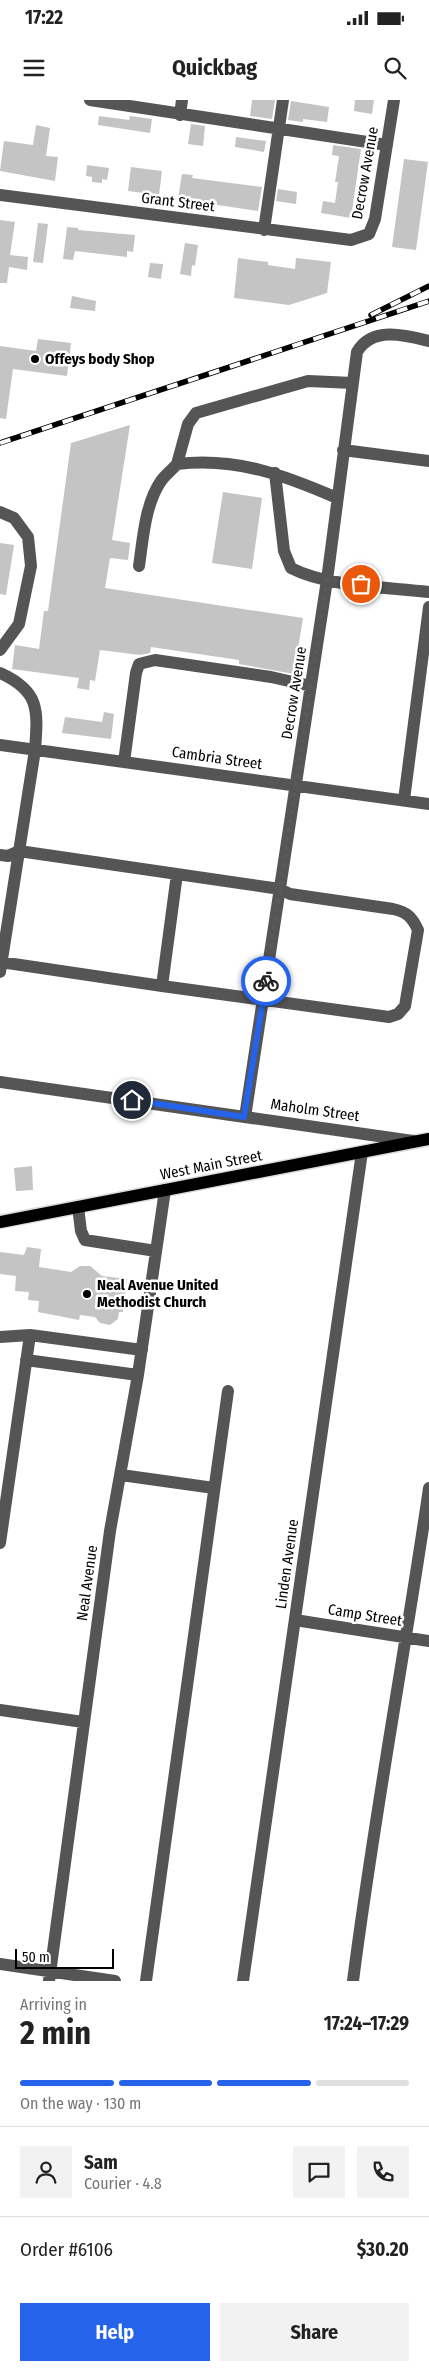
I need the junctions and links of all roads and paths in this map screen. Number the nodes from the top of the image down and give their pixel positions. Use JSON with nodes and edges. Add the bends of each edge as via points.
{"nodes":[{"id":1,"x":90,"y":100,"type":"edge"},
{"id":2,"x":182,"y":100,"type":"edge"},
{"id":3,"x":283,"y":100,"type":"edge"},
{"id":4,"x":394,"y":100,"type":"edge"},
{"id":5,"x":180,"y":115,"type":"junction"},
{"id":6,"x":278,"y":129,"type":"junction"},
{"id":7,"x":387,"y":145,"type":"junction"},
{"id":8,"x":0,"y":195,"type":"edge"},
{"id":9,"x":264,"y":230,"type":"junction"},
{"id":10,"x":351,"y":240,"type":"joint"},
{"id":11,"x":429,"y":341,"type":"edge"},
{"id":12,"x":353,"y":383,"type":"junction"},
{"id":13,"x":343,"y":450,"type":"junction"},
{"id":14,"x":429,"y":461,"type":"edge"},
{"id":15,"x":177,"y":464,"type":"junction"},
{"id":16,"x":275,"y":473,"type":"junction"},
{"id":17,"x":337,"y":498,"type":"junction"},
{"id":18,"x":0,"y":512,"type":"edge"},
{"id":19,"x":139,"y":566,"type":"dead end"},
{"id":20,"x":327,"y":580,"type":"junction"},
{"id":21,"x":429,"y":592,"type":"edge"},
{"id":22,"x":429,"y":607,"type":"edge"},
{"id":23,"x":0,"y":650,"type":"edge"},
{"id":24,"x":0,"y":673,"type":"edge"},
{"id":25,"x":311,"y":686,"type":"junction"},
{"id":26,"x":424,"y":696,"type":"edge"},
{"id":27,"x":0,"y":745,"type":"edge"},
{"id":28,"x":35,"y":750,"type":"junction"},
{"id":29,"x":124,"y":762,"type":"junction"},
{"id":30,"x":296,"y":784,"type":"junction"},
{"id":31,"x":404,"y":800,"type":"junction"},
{"id":32,"x":429,"y":804,"type":"edge"},
{"id":33,"x":19,"y":851,"type":"junction"},
{"id":34,"x":0,"y":855,"type":"edge"},
{"id":35,"x":177,"y":874,"type":"junction"},
{"id":36,"x":280,"y":889,"type":"junction"},
{"id":37,"x":0,"y":965,"type":"edge"},
{"id":38,"x":162,"y":986,"type":"junction"},
{"id":39,"x":263,"y":1000,"type":"junction"},
{"id":40,"x":0,"y":1082,"type":"edge"},
{"id":41,"x":244,"y":1117,"type":"junction"},
{"id":42,"x":423,"y":1140,"type":"edge"},
{"id":43,"x":362,"y":1152,"type":"junction"},
{"id":44,"x":165,"y":1190,"type":"junction"},
{"id":45,"x":78,"y":1207,"type":"junction"},
{"id":46,"x":0,"y":1222,"type":"edge"},
{"id":47,"x":156,"y":1251,"type":"junction"},
{"id":48,"x":30,"y":1335,"type":"junction"},
{"id":49,"x":0,"y":1337,"type":"edge"},
{"id":50,"x":142,"y":1350,"type":"junction"},
{"id":51,"x":26,"y":1360,"type":"junction"},
{"id":52,"x":138,"y":1375,"type":"junction"},
{"id":53,"x":228,"y":1390,"type":"dead end"},
{"id":54,"x":121,"y":1475,"type":"junction"},
{"id":55,"x":214,"y":1488,"type":"junction"},
{"id":56,"x":429,"y":1488,"type":"edge"},
{"id":57,"x":3,"y":1504,"type":"edge"},
{"id":58,"x":0,"y":1543,"type":"edge"},
{"id":59,"x":295,"y":1620,"type":"junction"},
{"id":60,"x":407,"y":1638,"type":"junction"},
{"id":61,"x":429,"y":1641,"type":"edge"},
{"id":62,"x":0,"y":1710,"type":"edge"},
{"id":63,"x":83,"y":1722,"type":"junction"},
{"id":64,"x":0,"y":1964,"type":"edge"},
{"id":65,"x":50,"y":1976,"type":"edge"},
{"id":66,"x":115,"y":1981,"type":"edge"},
{"id":67,"x":146,"y":1981,"type":"edge"},
{"id":68,"x":243,"y":1981,"type":"edge"},
{"id":69,"x":353,"y":1981,"type":"edge"}],
"edges":[{"from":1,"to":5,"type":"street"},
{"from":2,"to":5,"type":"street"},
{"from":3,"to":6,"type":"street"},
{"from":4,"to":7,"type":"street","name":"Decrow Avenue"},
{"from":5,"to":6,"type":"street"},
{"from":6,"to":7,"type":"street"},
{"from":6,"to":9,"type":"street"},
{"from":7,"to":10,"type":"street","name":"Decrow Avenue","via":[[375,219],[369,234]]},
{"from":8,"to":9,"type":"street","name":"Grant Street"},
{"from":9,"to":10,"type":"street","name":"Grant Street"},
{"from":11,"to":12,"type":"street","name":"Decrow Avenue","via":[[404,335],[378,335],[363,342]]},
{"from":12,"to":13,"type":"street","name":"Decrow Avenue"},
{"from":12,"to":15,"type":"street","via":[[308,381],[196,413],[188,424]]},
{"from":13,"to":14,"type":"street"},
{"from":13,"to":17,"type":"street","name":"Decrow Avenue"},
{"from":15,"to":16,"type":"street","via":[[205,461]]},
{"from":15,"to":19,"type":"street","via":[[160,482],[153,498]]},
{"from":16,"to":17,"type":"street"},
{"from":16,"to":20,"type":"street","via":[[286,560],[291,568],[303,574]]},
{"from":17,"to":20,"type":"street","name":"Decrow Avenue"},
{"from":18,"to":23,"type":"street","via":[[14,518],[28,537],[32,566],[19,624]]},
{"from":20,"to":21,"type":"street"},
{"from":20,"to":25,"type":"street","name":"Decrow Avenue"},
{"from":22,"to":26,"type":"street"},
{"from":24,"to":28,"type":"street","via":[[25,686],[32,697],[36,712]]},
{"from":25,"to":29,"type":"street","via":[[154,660],[139,664]]},
{"from":25,"to":30,"type":"street","name":"Decrow Avenue"},
{"from":26,"to":31,"type":"street"},
{"from":27,"to":28,"type":"street","name":"Cambria Street"},
{"from":28,"to":29,"type":"street","name":"Cambria Street"},
{"from":28,"to":33,"type":"street"},
{"from":29,"to":30,"type":"street","name":"Cambria Street"},
{"from":30,"to":31,"type":"street","name":"Cambria Street"},
{"from":30,"to":36,"type":"street","name":"Decrow Avenue"},
{"from":31,"to":32,"type":"street","name":"Cambria Street"},
{"from":33,"to":34,"type":"street","via":[[8,856]]},
{"from":33,"to":35,"type":"street"},
{"from":33,"to":37,"type":"street"},
{"from":35,"to":36,"type":"street"},
{"from":35,"to":38,"type":"street"},
{"from":36,"to":39,"type":"street","name":"Decrow Avenue"},
{"from":36,"to":39,"type":"street","via":[[290,894],[404,912],[413,918],[418,930],[404,1006],[398,1014],[377,1016]]},
{"from":37,"to":38,"type":"street"},
{"from":38,"to":39,"type":"street"},
{"from":39,"to":41,"type":"street","name":"Decrow Avenue"},
{"from":40,"to":41,"type":"street","name":"Maholm Street"},
{"from":41,"to":42,"type":"street","name":"Maholm Street"},
{"from":42,"to":43,"type":"main road","name":"West Main Street"},
{"from":43,"to":44,"type":"main road","name":"West Main Street"},
{"from":43,"to":59,"type":"street","name":"Linden Avenue"},
{"from":44,"to":45,"type":"main road","name":"West Main Street"},
{"from":44,"to":47,"type":"street","name":"Neal Avenue"},
{"from":45,"to":46,"type":"main road","name":"West Main Street"},
{"from":45,"to":47,"type":"street","via":[[85,1240]]},
{"from":47,"to":50,"type":"street","name":"Neal Avenue"},
{"from":48,"to":49,"type":"street"},
{"from":48,"to":50,"type":"street"},
{"from":48,"to":51,"type":"street"},
{"from":50,"to":52,"type":"street","name":"Neal Avenue"},
{"from":51,"to":52,"type":"street"},
{"from":51,"to":57,"type":"street"},
{"from":52,"to":54,"type":"street","name":"Neal Avenue"},
{"from":53,"to":55,"type":"street"},
{"from":54,"to":55,"type":"street"},
{"from":54,"to":63,"type":"street","name":"Neal Avenue"},
{"from":55,"to":67,"type":"street"},
{"from":56,"to":60,"type":"street"},
{"from":57,"to":58,"type":"street"},
{"from":59,"to":60,"type":"street","name":"Camp Street"},
{"from":59,"to":68,"type":"street","name":"Linden Avenue"},
{"from":60,"to":61,"type":"street","name":"Camp Street"},
{"from":60,"to":69,"type":"street"},
{"from":62,"to":63,"type":"street"},
{"from":63,"to":65,"type":"street","name":"Neal Avenue"},
{"from":64,"to":65,"type":"street"},
{"from":65,"to":66,"type":"street"}]}
